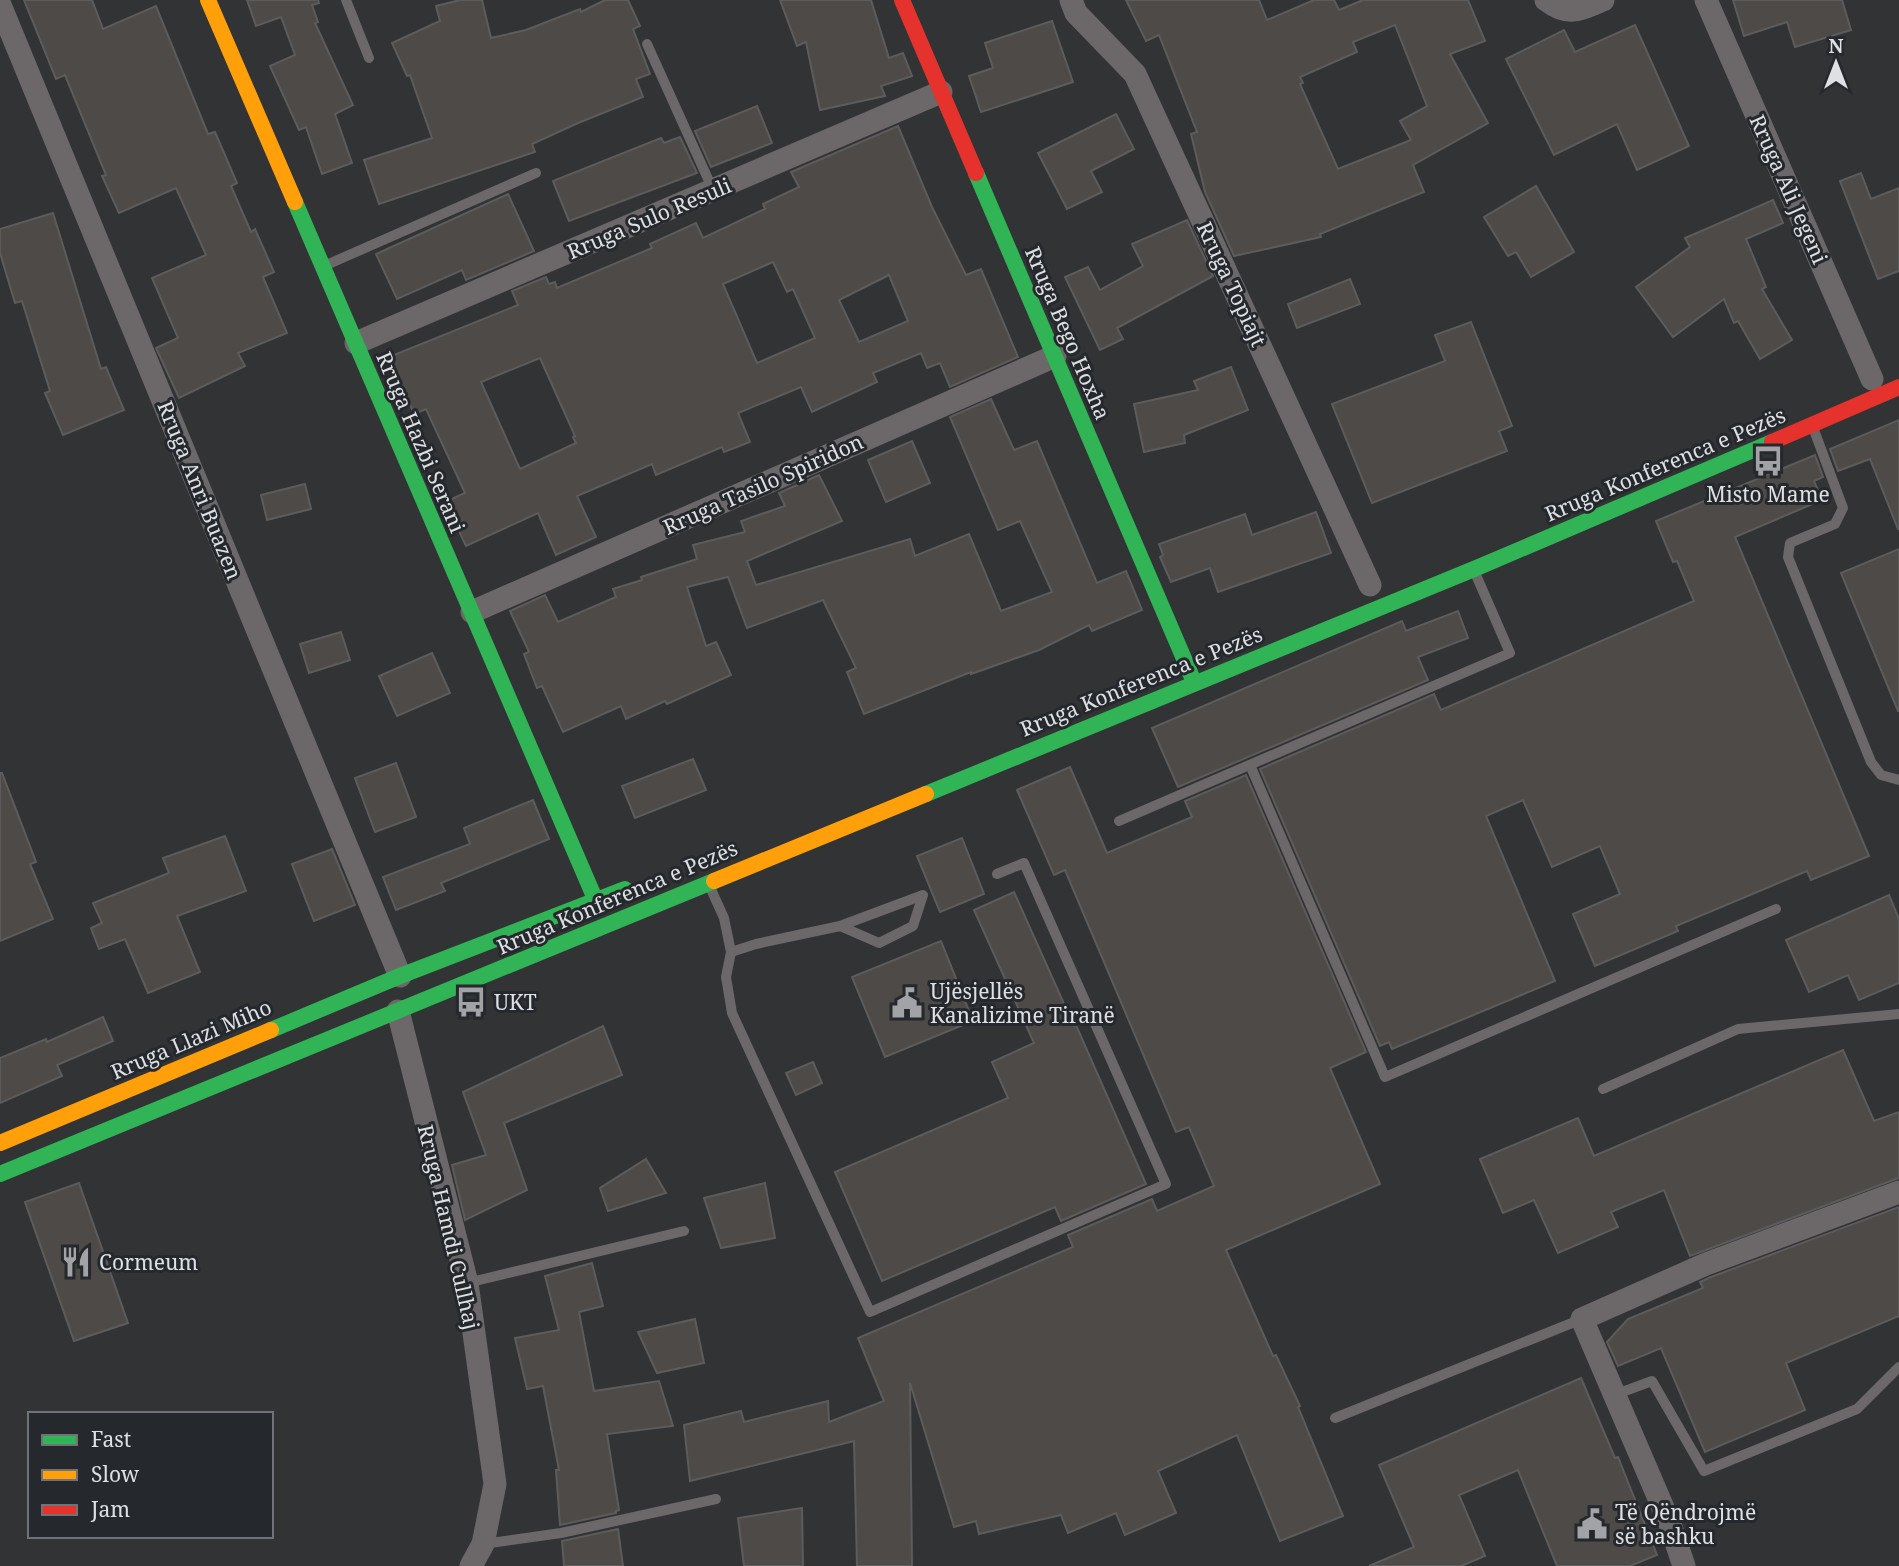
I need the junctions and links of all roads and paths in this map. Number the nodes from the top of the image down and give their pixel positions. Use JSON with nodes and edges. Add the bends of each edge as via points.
{"nodes":[{"id":1,"x":208,"y":0,"type":"edge"},
{"id":2,"x":346,"y":0,"type":"edge"},
{"id":3,"x":902,"y":0,"type":"edge"},
{"id":4,"x":1071,"y":0,"type":"edge"},
{"id":5,"x":1546,"y":0,"type":"edge"},
{"id":6,"x":1603,"y":0,"type":"edge"},
{"id":7,"x":1706,"y":0,"type":"edge"},
{"id":8,"x":0,"y":5,"type":"edge"},
{"id":9,"x":647,"y":44,"type":"dead end"},
{"id":10,"x":369,"y":58,"type":"dead end"},
{"id":11,"x":941,"y":92,"type":"junction"},
{"id":12,"x":536,"y":173,"type":"dead end"},
{"id":13,"x":713,"y":190,"type":"junction"},
{"id":14,"x":323,"y":266,"type":"junction"},
{"id":15,"x":356,"y":343,"type":"junction"},
{"id":16,"x":1055,"y":356,"type":"junction"},
{"id":17,"x":1874,"y":378,"type":"dead end"},
{"id":18,"x":1899,"y":387,"type":"edge"},
{"id":19,"x":1811,"y":424,"type":"junction"},
{"id":20,"x":1474,"y":569,"type":"junction"},
{"id":21,"x":1370,"y":585,"type":"dead end"},
{"id":22,"x":472,"y":612,"type":"junction"},
{"id":23,"x":1193,"y":659,"type":"junction"},
{"id":24,"x":1168,"y":669,"type":"dead end"},
{"id":25,"x":1194,"y":682,"type":"junction"},
{"id":26,"x":1250,"y":765,"type":"junction"},
{"id":27,"x":1899,"y":780,"type":"edge"},
{"id":28,"x":1119,"y":821,"type":"dead end"},
{"id":29,"x":997,"y":874,"type":"dead end"},
{"id":30,"x":708,"y":882,"type":"junction"},
{"id":31,"x":634,"y":886,"type":"dead end"},
{"id":32,"x":596,"y":901,"type":"junction"},
{"id":33,"x":1776,"y":909,"type":"dead end"},
{"id":34,"x":840,"y":926,"type":"junction"},
{"id":35,"x":731,"y":953,"type":"junction"},
{"id":36,"x":400,"y":976,"type":"junction"},
{"id":37,"x":398,"y":1011,"type":"junction"},
{"id":38,"x":1899,"y":1014,"type":"edge"},
{"id":39,"x":1603,"y":1089,"type":"dead end"},
{"id":40,"x":0,"y":1143,"type":"edge"},
{"id":41,"x":0,"y":1174,"type":"edge"},
{"id":42,"x":1899,"y":1192,"type":"edge"},
{"id":43,"x":684,"y":1231,"type":"dead end"},
{"id":44,"x":467,"y":1283,"type":"junction"},
{"id":45,"x":1582,"y":1320,"type":"junction"},
{"id":46,"x":1899,"y":1367,"type":"edge"},
{"id":47,"x":1614,"y":1395,"type":"junction"},
{"id":48,"x":1335,"y":1418,"type":"dead end"},
{"id":49,"x":716,"y":1499,"type":"dead end"},
{"id":50,"x":483,"y":1544,"type":"junction"},
{"id":51,"x":471,"y":1566,"type":"edge"},
{"id":52,"x":1684,"y":1566,"type":"edge"}],
"edges":[{"from":1,"to":14,"type":"main road","name":"Rruga Hazbi Serani"},
{"from":2,"to":10,"type":"lane"},
{"from":3,"to":11,"type":"main road","name":"Rruga Bego Hoxha"},
{"from":4,"to":21,"type":"street","name":"Rruga Topiajt","via":[[1076,13],[1135,74]]},
{"from":5,"to":6,"type":"street","via":[[1558,9],[1576,11]]},
{"from":7,"to":17,"type":"street","name":"Rruga Ali Jegeni"},
{"from":8,"to":36,"type":"street","name":"Rruga Anri Buazen"},
{"from":9,"to":13,"type":"lane"},
{"from":11,"to":13,"type":"street","name":"Rruga Sulo Resuli"},
{"from":11,"to":16,"type":"main road","name":"Rruga Bego Hoxha"},
{"from":12,"to":14,"type":"lane"},
{"from":13,"to":15,"type":"street","name":"Rruga Sulo Resuli"},
{"from":14,"to":15,"type":"main road","name":"Rruga Hazbi Serani"},
{"from":15,"to":22,"type":"main road","name":"Rruga Hazbi Serani"},
{"from":16,"to":22,"type":"street","name":"Rruga Tasilo Spiridon"},
{"from":16,"to":23,"type":"main road","name":"Rruga Bego Hoxha"},
{"from":18,"to":19,"type":"main road","name":"Rruga Konferenca e Pezës"},
{"from":19,"to":20,"type":"main road","name":"Rruga Konferenca e Pezës"},
{"from":19,"to":27,"type":"lane","via":[[1843,508],[1835,524],[1790,543],[1788,558],[1871,762],[1881,775]]},
{"from":20,"to":25,"type":"main road","name":"Rruga Konferenca e Pezës"},
{"from":20,"to":26,"type":"lane","via":[[1510,653]]},
{"from":22,"to":32,"type":"main road","name":"Rruga Hazbi Serani"},
{"from":23,"to":24,"type":"main road","name":"Rruga Konferenca e Pezës"},
{"from":23,"to":25,"type":"main road","name":"Rruga Bego Hoxha"},
{"from":25,"to":30,"type":"main road","name":"Rruga Konferenca e Pezës"},
{"from":26,"to":28,"type":"lane"},
{"from":26,"to":33,"type":"lane","via":[[1385,1077]]},
{"from":29,"to":35,"type":"lane","via":[[1024,863],[1166,1184],[870,1312],[732,1013],[726,977]]},
{"from":30,"to":35,"type":"lane","via":[[724,918]]},
{"from":30,"to":37,"type":"main road","name":"Rruga Konferenca e Pezës"},
{"from":31,"to":32,"type":"main road","name":"Rruga Konferenca e Pezës"},
{"from":32,"to":36,"type":"main road","name":"Rruga Konferenca e Pezës"},
{"from":34,"to":34,"type":"lane","via":[[875,913],[923,895],[913,926],[879,943]]},
{"from":34,"to":35,"type":"lane"},
{"from":36,"to":40,"type":"main road","name":"Rruga Llazi Miho"},
{"from":37,"to":41,"type":"main road"},
{"from":37,"to":44,"type":"street","name":"Rruga Hamdi Cullhaj"},
{"from":38,"to":39,"type":"lane","via":[[1738,1028]]},
{"from":42,"to":45,"type":"street","via":[[1706,1264]]},
{"from":43,"to":44,"type":"lane"},
{"from":44,"to":50,"type":"street","name":"Rruga Hamdi Cullhaj","via":[[495,1484]]},
{"from":45,"to":47,"type":"street"},
{"from":45,"to":48,"type":"lane"},
{"from":46,"to":47,"type":"lane","via":[[1857,1409],[1704,1471],[1652,1381]]},
{"from":47,"to":52,"type":"street"},
{"from":49,"to":50,"type":"lane","via":[[561,1533]]},
{"from":50,"to":51,"type":"street","name":"Rruga Hamdi Cullhaj"}]}
